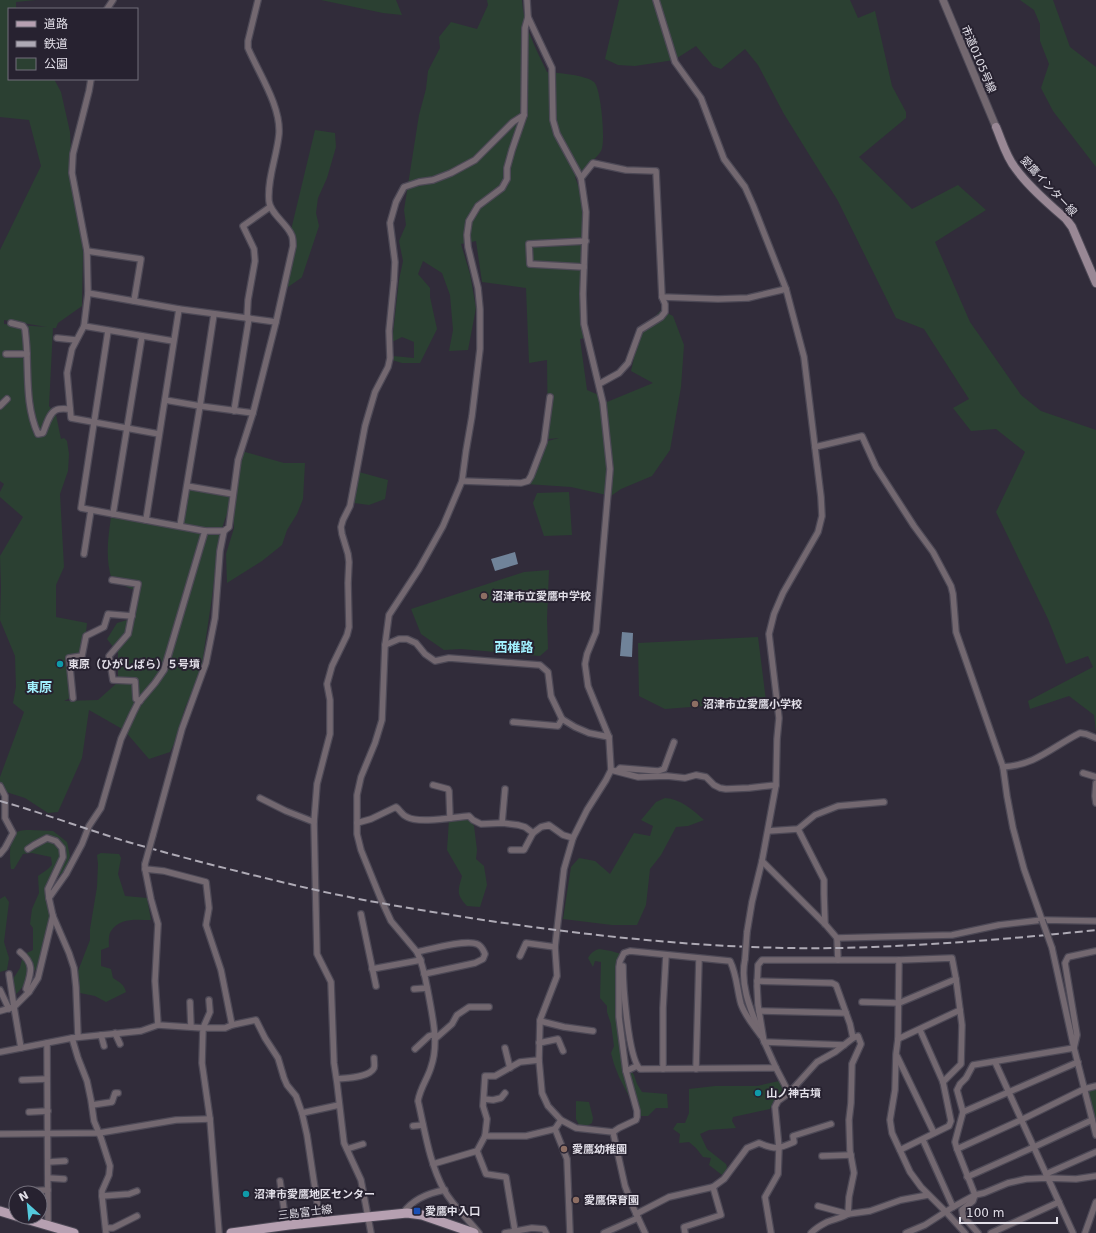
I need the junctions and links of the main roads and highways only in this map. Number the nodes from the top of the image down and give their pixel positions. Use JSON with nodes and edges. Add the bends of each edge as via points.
{"nodes":[{"id":1,"x":996,"y":127,"type":"road end"},
{"id":2,"x":1096,"y":283,"type":"edge"},
{"id":3,"x":45,"y":1225,"type":"edge"},
{"id":4,"x":248,"y":1232,"type":"edge"},
{"id":5,"x":74,"y":1233,"type":"edge"},
{"id":6,"x":232,"y":1233,"type":"edge"},
{"id":7,"x":474,"y":1233,"type":"edge"}],
"edges":[{"from":1,"to":2,"type":"main road","name":"愛鷹インター線","via":[[1015,168],[1072,227]]},
{"from":3,"to":5,"type":"main road"},
{"from":4,"to":6,"type":"main road","name":"三島富士線"},
{"from":4,"to":7,"type":"main road","name":"三島富士線","via":[[407,1213],[422,1215]]}]}
